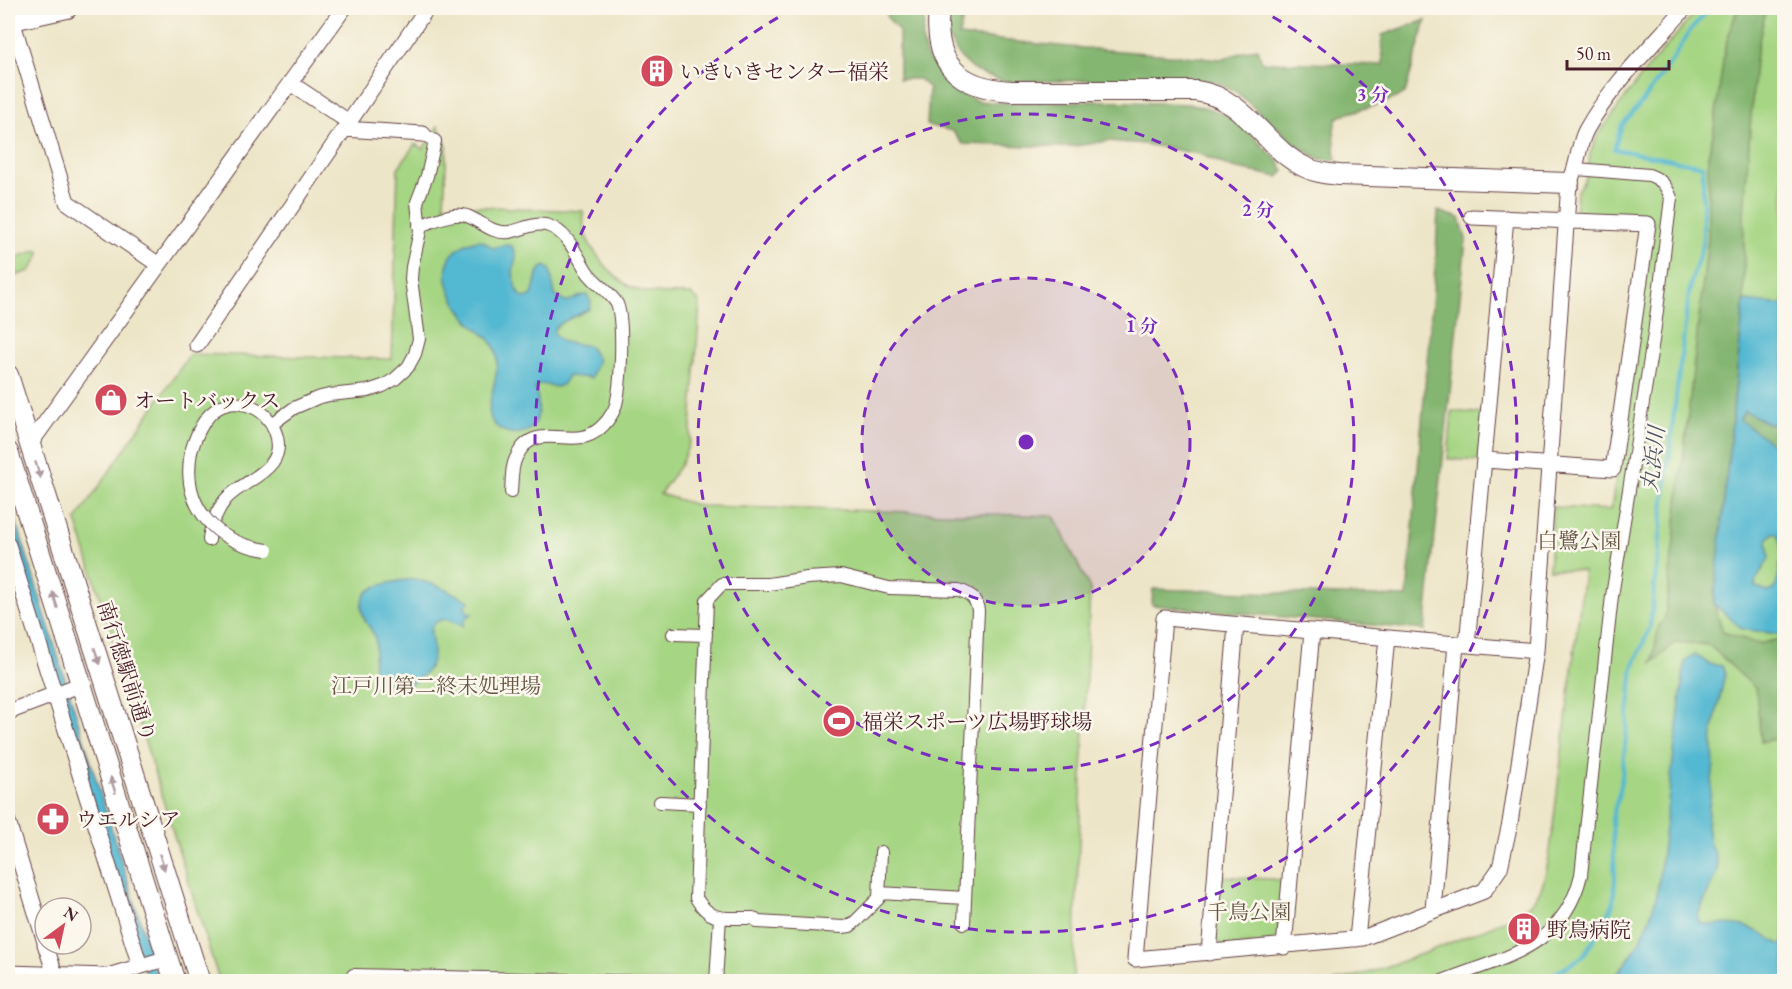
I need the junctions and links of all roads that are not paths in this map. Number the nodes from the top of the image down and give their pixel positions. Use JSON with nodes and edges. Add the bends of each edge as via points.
{"nodes":[{"id":1,"x":67,"y":8,"type":"edge"},
{"id":2,"x":344,"y":8,"type":"edge"},
{"id":3,"x":427,"y":8,"type":"edge"},
{"id":4,"x":939,"y":8,"type":"edge"},
{"id":5,"x":1685,"y":8,"type":"edge"},
{"id":6,"x":10,"y":21,"type":"edge"},
{"id":7,"x":290,"y":83,"type":"junction"},
{"id":8,"x":347,"y":126,"type":"junction"},
{"id":9,"x":423,"y":134,"type":"joint"},
{"id":10,"x":1573,"y":176,"type":"junction"},
{"id":11,"x":1472,"y":217,"type":"dead end"},
{"id":12,"x":1506,"y":218,"type":"junction"},
{"id":13,"x":1567,"y":220,"type":"junction"},
{"id":14,"x":419,"y":226,"type":"junction"},
{"id":15,"x":159,"y":265,"type":"junction"},
{"id":16,"x":197,"y":345,"type":"dead end"},
{"id":17,"x":8,"y":375,"type":"edge"},
{"id":18,"x":272,"y":424,"type":"junction"},
{"id":19,"x":30,"y":444,"type":"junction"},
{"id":20,"x":8,"y":452,"type":"edge"},
{"id":21,"x":1485,"y":460,"type":"junction"},
{"id":22,"x":1550,"y":464,"type":"junction"},
{"id":23,"x":511,"y":492,"type":"dead end"},
{"id":24,"x":209,"y":540,"type":"dead end"},
{"id":25,"x":8,"y":545,"type":"edge"},
{"id":26,"x":267,"y":549,"type":"dead end"},
{"id":27,"x":1236,"y":625,"type":"junction"},
{"id":28,"x":1312,"y":631,"type":"junction"},
{"id":29,"x":673,"y":634,"type":"dead end"},
{"id":30,"x":706,"y":635,"type":"junction"},
{"id":31,"x":1387,"y":638,"type":"junction"},
{"id":32,"x":1462,"y":645,"type":"junction"},
{"id":33,"x":1536,"y":651,"type":"junction"},
{"id":34,"x":65,"y":690,"type":"junction"},
{"id":35,"x":8,"y":712,"type":"edge"},
{"id":36,"x":660,"y":802,"type":"dead end"},
{"id":37,"x":700,"y":804,"type":"junction"},
{"id":38,"x":8,"y":822,"type":"edge"},
{"id":39,"x":881,"y":852,"type":"dead end"},
{"id":40,"x":880,"y":893,"type":"junction"},
{"id":41,"x":965,"y":898,"type":"junction"},
{"id":42,"x":33,"y":904,"type":"edge"},
{"id":43,"x":1433,"y":910,"type":"junction"},
{"id":44,"x":720,"y":917,"type":"junction"},
{"id":45,"x":964,"y":923,"type":"dead end"},
{"id":46,"x":1357,"y":939,"type":"junction"},
{"id":47,"x":1284,"y":946,"type":"junction"},
{"id":48,"x":1209,"y":953,"type":"junction"},
{"id":49,"x":49,"y":956,"type":"edge"},
{"id":50,"x":151,"y":963,"type":"junction"},
{"id":51,"x":8,"y":973,"type":"edge"},
{"id":52,"x":55,"y":974,"type":"junction"},
{"id":53,"x":353,"y":975,"type":"dead end"},
{"id":54,"x":175,"y":981,"type":"edge"},
{"id":55,"x":200,"y":981,"type":"edge"},
{"id":56,"x":655,"y":981,"type":"edge"},
{"id":57,"x":716,"y":981,"type":"edge"},
{"id":58,"x":1440,"y":981,"type":"edge"}],
"edges":[{"from":1,"to":6,"type":"street"},
{"from":2,"to":7,"type":"street"},
{"from":3,"to":8,"type":"street"},
{"from":4,"to":10,"type":"street","via":[[937,27],[942,52],[950,66],[976,86],[1012,91],[1210,93],[1235,106],[1289,157],[1322,173]]},
{"from":5,"to":10,"type":"street","via":[[1597,113],[1585,133]]},
{"from":6,"to":15,"type":"street","via":[[67,202]]},
{"from":7,"to":8,"type":"street"},
{"from":7,"to":15,"type":"street"},
{"from":8,"to":9,"type":"street"},
{"from":8,"to":16,"type":"street"},
{"from":9,"to":14,"type":"street","via":[[435,141],[417,202]]},
{"from":10,"to":13,"type":"street"},
{"from":10,"to":58,"type":"street","via":[[1649,175],[1667,186],[1671,198],[1654,334],[1612,596],[1581,875],[1574,900],[1543,938]]},
{"from":11,"to":12,"type":"street"},
{"from":12,"to":13,"type":"street"},
{"from":12,"to":21,"type":"street"},
{"from":13,"to":22,"type":"street"},
{"from":13,"to":22,"type":"street","via":[[1648,224],[1613,469]]},
{"from":14,"to":18,"type":"street","via":[[411,279],[419,339],[408,367],[383,386],[317,398]]},
{"from":14,"to":23,"type":"street","via":[[459,215],[497,231],[509,232],[538,224],[549,226],[568,239],[589,275],[617,305],[620,387],[614,411],[596,432],[583,437],[556,435],[530,441],[516,457]]},
{"from":15,"to":19,"type":"street"},
{"from":17,"to":19,"type":"street","name":"南行徳駅前通り"},
{"from":18,"to":24,"type":"street","via":[[278,447],[273,461],[223,502]]},
{"from":18,"to":26,"type":"street","bridge":true,"via":[[255,407],[244,404],[225,405],[213,411],[199,428],[188,480],[201,512],[219,532],[252,548]]},
{"from":19,"to":55,"type":"street","name":"南行徳駅前通り","one_way":true},
{"from":34,"to":20,"type":"street","one_way":true},
{"from":21,"to":22,"type":"street"},
{"from":21,"to":32,"type":"street"},
{"from":22,"to":33,"type":"street"},
{"from":25,"to":34,"type":"street"},
{"from":27,"to":28,"type":"street"},
{"from":27,"to":48,"type":"street"},
{"from":27,"to":48,"type":"street","via":[[1164,618],[1135,959]]},
{"from":28,"to":31,"type":"street"},
{"from":28,"to":47,"type":"street"},
{"from":29,"to":30,"type":"street"},
{"from":30,"to":37,"type":"street"},
{"from":30,"to":41,"type":"street","via":[[707,600],[722,584],[769,584],[841,576],[889,588],[959,590],[977,601]]},
{"from":31,"to":32,"type":"street"},
{"from":31,"to":46,"type":"street"},
{"from":32,"to":33,"type":"street"},
{"from":32,"to":43,"type":"street"},
{"from":33,"to":43,"type":"street","via":[[1500,868],[1484,891]]},
{"from":34,"to":35,"type":"street"},
{"from":50,"to":34,"type":"street","one_way":true},
{"from":34,"to":50,"type":"street"},
{"from":36,"to":37,"type":"street"},
{"from":37,"to":44,"type":"street","via":[[696,898],[706,912]]},
{"from":38,"to":42,"type":"street"},
{"from":39,"to":40,"type":"street"},
{"from":40,"to":41,"type":"street"},
{"from":40,"to":44,"type":"street","via":[[850,926]]},
{"from":41,"to":45,"type":"street"},
{"from":43,"to":46,"type":"street"},
{"from":44,"to":57,"type":"street"},
{"from":46,"to":47,"type":"street"},
{"from":47,"to":48,"type":"street"},
{"from":49,"to":52,"type":"street"},
{"from":50,"to":52,"type":"street","via":[[108,976]]},
{"from":50,"to":54,"type":"street"},
{"from":51,"to":52,"type":"street"},
{"from":53,"to":56,"type":"street"}]}
